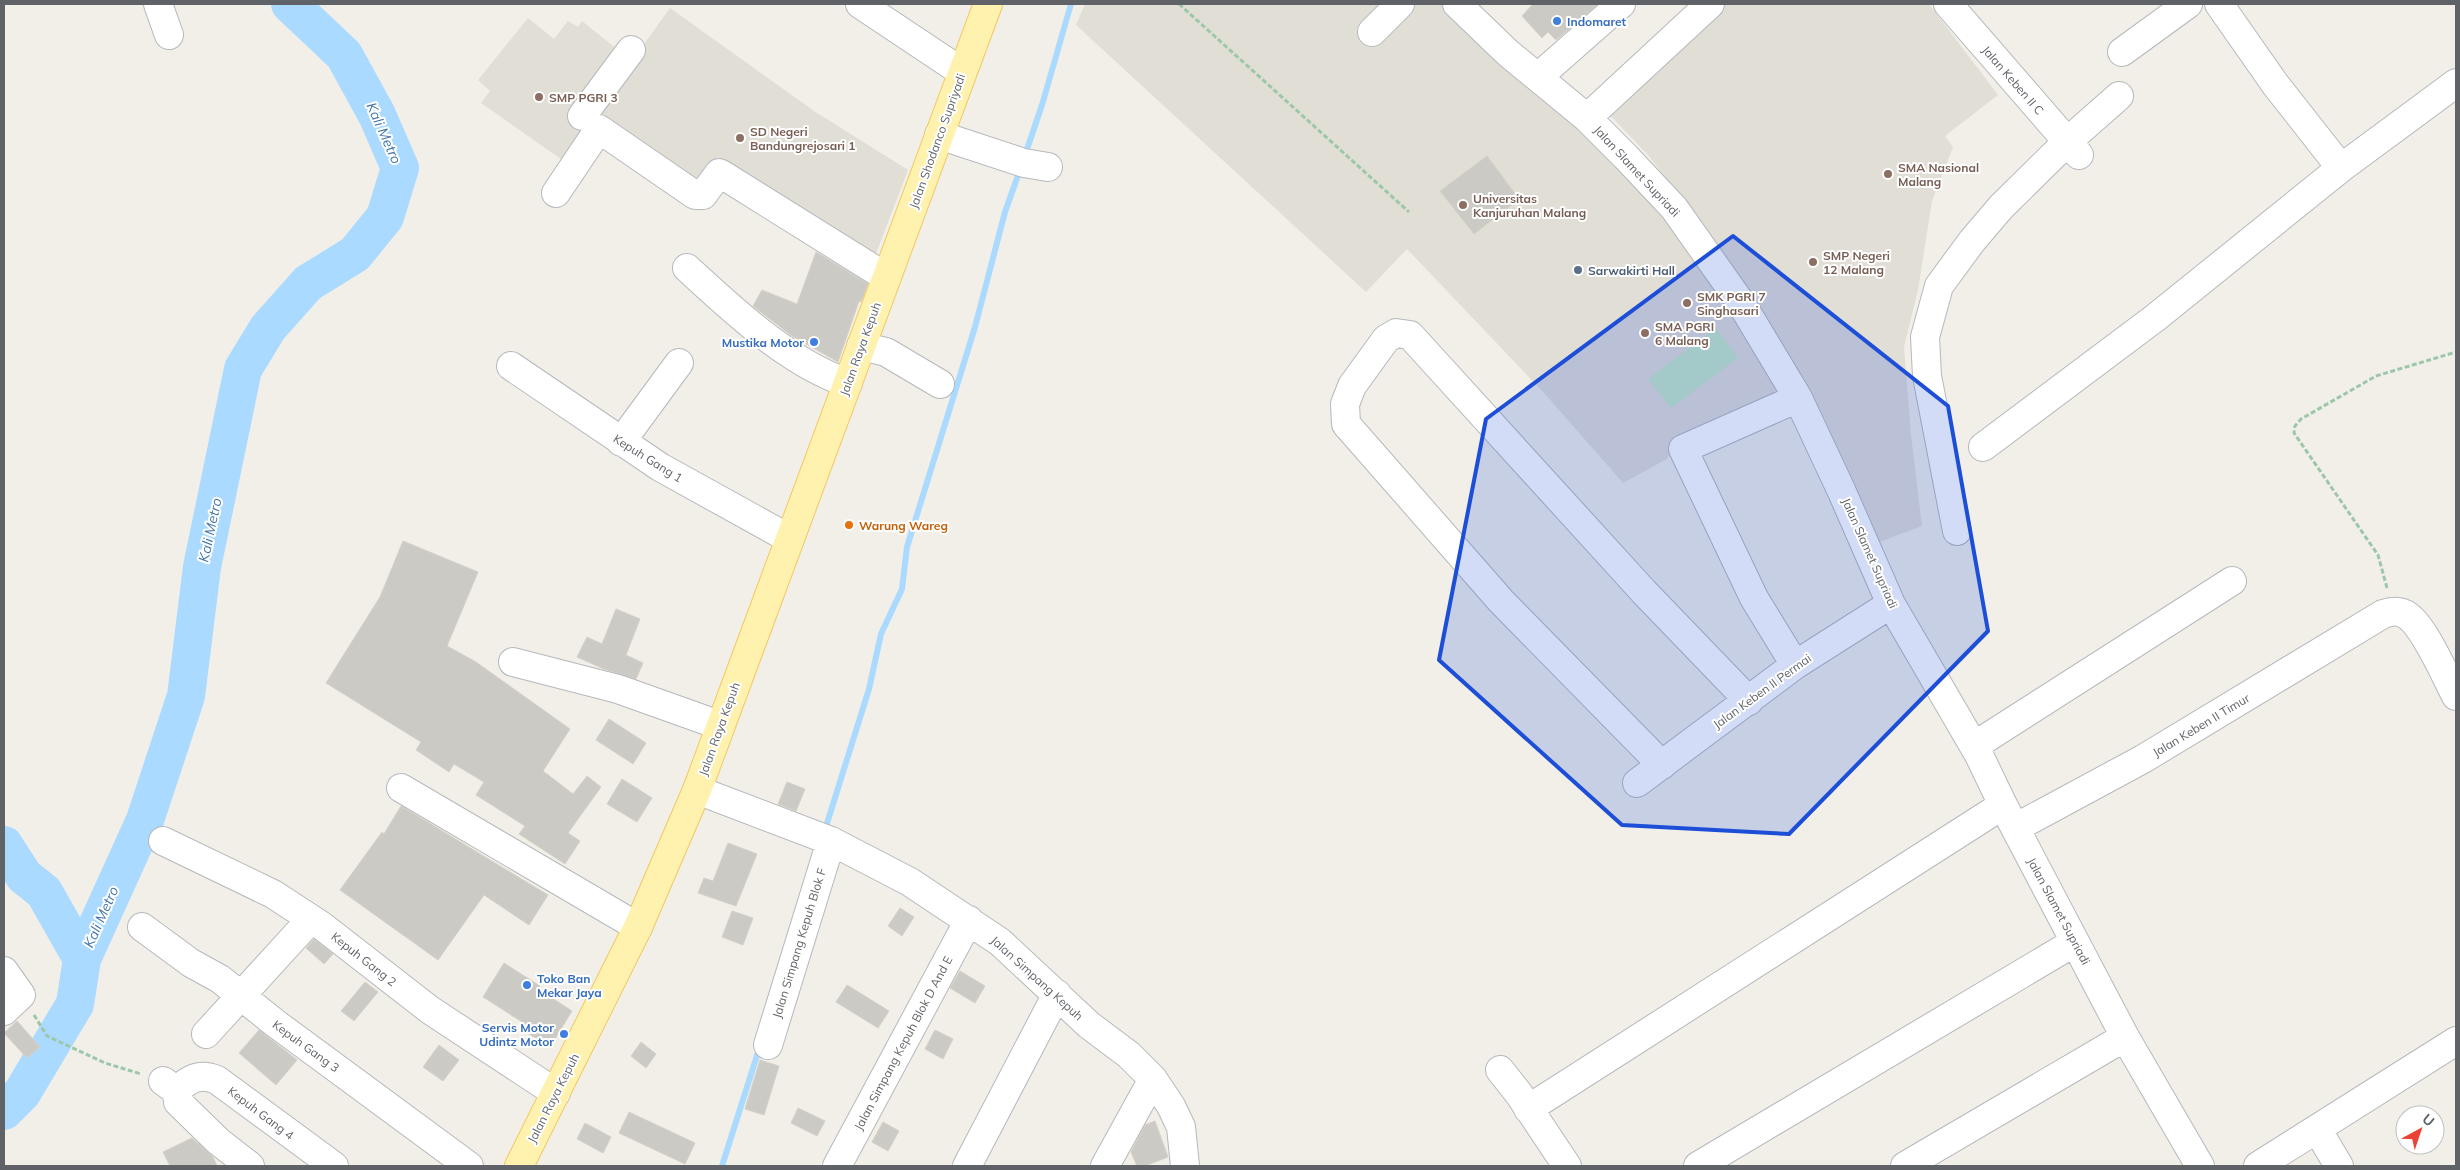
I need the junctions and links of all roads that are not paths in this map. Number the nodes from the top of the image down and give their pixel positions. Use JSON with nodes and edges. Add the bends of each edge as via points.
{"nodes":[{"id":1,"x":158,"y":4,"type":"edge"},
{"id":2,"x":860,"y":4,"type":"edge"},
{"id":3,"x":988,"y":4,"type":"edge"},
{"id":4,"x":1400,"y":4,"type":"edge"},
{"id":5,"x":1457,"y":4,"type":"edge"},
{"id":6,"x":1621,"y":4,"type":"edge"},
{"id":7,"x":1710,"y":4,"type":"edge"},
{"id":8,"x":1948,"y":4,"type":"edge"},
{"id":9,"x":2188,"y":4,"type":"edge"},
{"id":10,"x":2219,"y":4,"type":"edge"},
{"id":11,"x":1372,"y":32,"type":"dead end"},
{"id":12,"x":169,"y":35,"type":"dead end"},
{"id":13,"x":631,"y":50,"type":"dead end"},
{"id":14,"x":2122,"y":52,"type":"dead end"},
{"id":15,"x":962,"y":72,"type":"junction"},
{"id":16,"x":1538,"y":77,"type":"junction"},
{"id":17,"x":2456,"y":83,"type":"edge"},
{"id":18,"x":2119,"y":96,"type":"dead end"},
{"id":19,"x":1587,"y":118,"type":"junction"},
{"id":20,"x":587,"y":120,"type":"junction"},
{"id":21,"x":939,"y":136,"type":"junction"},
{"id":22,"x":2073,"y":148,"type":"junction"},
{"id":23,"x":1024,"y":162,"type":"dead end"},
{"id":24,"x":2341,"y":168,"type":"junction"},
{"id":25,"x":556,"y":193,"type":"dead end"},
{"id":26,"x":687,"y":268,"type":"dead end"},
{"id":27,"x":886,"y":277,"type":"junction"},
{"id":28,"x":861,"y":346,"type":"junction"},
{"id":29,"x":679,"y":363,"type":"dead end"},
{"id":30,"x":511,"y":366,"type":"dead end"},
{"id":31,"x":848,"y":383,"type":"junction"},
{"id":32,"x":940,"y":384,"type":"dead end"},
{"id":33,"x":1798,"y":398,"type":"junction"},
{"id":34,"x":621,"y":442,"type":"junction"},
{"id":35,"x":1983,"y":448,"type":"dead end"},
{"id":36,"x":1957,"y":531,"type":"dead end"},
{"id":37,"x":790,"y":539,"type":"junction"},
{"id":38,"x":2232,"y":581,"type":"dead end"},
{"id":39,"x":1891,"y":604,"type":"junction"},
{"id":40,"x":513,"y":662,"type":"dead end"},
{"id":41,"x":1795,"y":665,"type":"junction"},
{"id":42,"x":2456,"y":696,"type":"edge"},
{"id":43,"x":1749,"y":701,"type":"junction"},
{"id":44,"x":719,"y":726,"type":"junction"},
{"id":45,"x":1974,"y":746,"type":"junction"},
{"id":46,"x":1662,"y":765,"type":"junction"},
{"id":47,"x":1637,"y":783,"type":"dead end"},
{"id":48,"x":400,"y":788,"type":"dead end"},
{"id":49,"x":697,"y":790,"type":"junction"},
{"id":50,"x":2009,"y":816,"type":"junction"},
{"id":51,"x":821,"y":838,"type":"junction"},
{"id":52,"x":163,"y":841,"type":"dead end"},
{"id":53,"x":311,"y":919,"type":"junction"},
{"id":54,"x":969,"y":920,"type":"junction"},
{"id":55,"x":142,"y":927,"type":"dead end"},
{"id":56,"x":638,"y":927,"type":"junction"},
{"id":57,"x":2075,"y":942,"type":"junction"},
{"id":58,"x":4,"y":972,"type":"edge"},
{"id":59,"x":1057,"y":994,"type":"junction"},
{"id":60,"x":241,"y":996,"type":"junction"},
{"id":61,"x":4,"y":1011,"type":"edge"},
{"id":62,"x":206,"y":1034,"type":"dead end"},
{"id":63,"x":2125,"y":1037,"type":"junction"},
{"id":64,"x":2456,"y":1041,"type":"edge"},
{"id":65,"x":768,"y":1045,"type":"dead end"},
{"id":66,"x":1500,"y":1070,"type":"dead end"},
{"id":67,"x":1153,"y":1079,"type":"junction"},
{"id":68,"x":556,"y":1093,"type":"junction"},
{"id":69,"x":1528,"y":1109,"type":"junction"},
{"id":70,"x":2317,"y":1129,"type":"junction"},
{"id":71,"x":250,"y":1166,"type":"edge"},
{"id":72,"x":334,"y":1166,"type":"edge"},
{"id":73,"x":469,"y":1166,"type":"edge"},
{"id":74,"x":519,"y":1166,"type":"edge"},
{"id":75,"x":837,"y":1166,"type":"edge"},
{"id":76,"x":967,"y":1166,"type":"edge"},
{"id":77,"x":1105,"y":1166,"type":"edge"},
{"id":78,"x":1185,"y":1166,"type":"edge"},
{"id":79,"x":1567,"y":1166,"type":"edge"},
{"id":80,"x":1698,"y":1166,"type":"edge"},
{"id":81,"x":1904,"y":1166,"type":"edge"},
{"id":82,"x":2200,"y":1166,"type":"edge"},
{"id":83,"x":2261,"y":1166,"type":"edge"},
{"id":84,"x":2339,"y":1166,"type":"edge"}],
"edges":[{"from":1,"to":12,"type":"street"},
{"from":2,"to":15,"type":"street"},
{"from":3,"to":15,"type":"main road","name":"Jalan Shodanco Supriyadi"},
{"from":4,"to":11,"type":"street"},
{"from":5,"to":16,"type":"street","name":"Jalan Slamet Supriadi"},
{"from":6,"to":16,"type":"street"},
{"from":7,"to":19,"type":"street"},
{"from":8,"to":22,"type":"street","name":"Jalan Keben II C"},
{"from":9,"to":14,"type":"street"},
{"from":10,"to":24,"type":"street","via":[[2275,84]]},
{"from":13,"to":20,"type":"street"},
{"from":15,"to":21,"type":"main road","name":"Jalan Shodanco Supriyadi"},
{"from":16,"to":19,"type":"street","name":"Jalan Slamet Supriadi"},
{"from":17,"to":24,"type":"street"},
{"from":18,"to":22,"type":"street"},
{"from":19,"to":33,"type":"street","name":"Jalan Slamet Supriadi","via":[[1674,208],[1741,303]]},
{"from":20,"to":25,"type":"street"},
{"from":20,"to":27,"type":"street","via":[[695,194],[703,195],[719,173]]},
{"from":21,"to":23,"type":"street"},
{"from":21,"to":27,"type":"main road","name":"Jalan Shodanco Supriyadi"},
{"from":22,"to":36,"type":"street","via":[[2001,207],[1939,286],[1925,337],[1927,376]]},
{"from":24,"to":35,"type":"street","via":[[2155,318]]},
{"from":26,"to":31,"type":"street","via":[[753,327],[827,376]]},
{"from":27,"to":28,"type":"main road","name":"Jalan Raya Kepuh"},
{"from":28,"to":31,"type":"main road","name":"Jalan Raya Kepuh"},
{"from":28,"to":32,"type":"street","via":[[886,352]]},
{"from":29,"to":34,"type":"street"},
{"from":30,"to":34,"type":"street","name":"Kepuh Gang 1"},
{"from":31,"to":37,"type":"main road","name":"Jalan Raya Kepuh"},
{"from":33,"to":39,"type":"street","name":"Jalan Slamet Supriadi"},
{"from":33,"to":41,"type":"street","via":[[1683,449],[1754,598]]},
{"from":34,"to":37,"type":"street","name":"Kepuh Gang 1"},
{"from":37,"to":44,"type":"main road","name":"Jalan Raya Kepuh"},
{"from":38,"to":45,"type":"street"},
{"from":39,"to":41,"type":"street","name":"Jalan Keben II Permai"},
{"from":39,"to":45,"type":"street","name":"Jalan Slamet Supriadi"},
{"from":40,"to":44,"type":"street","via":[[618,689]]},
{"from":41,"to":43,"type":"street","name":"Jalan Keben II Permai"},
{"from":42,"to":50,"type":"street","name":"Jalan Keben II Timur","via":[[2423,634],[2408,616],[2388,612],[2143,759]]},
{"from":43,"to":46,"type":"street","name":"Jalan Keben II Permai"},
{"from":43,"to":46,"type":"street","via":[[1644,592],[1410,335],[1396,333],[1386,339],[1352,386],[1345,404],[1346,424],[1500,601]]},
{"from":44,"to":49,"type":"main road","name":"Jalan Raya Kepuh"},
{"from":45,"to":50,"type":"street","name":"Jalan Slamet Supriadi"},
{"from":46,"to":47,"type":"street","name":"Jalan Keben II Permai"},
{"from":48,"to":56,"type":"street"},
{"from":49,"to":51,"type":"street","name":"Jalan Simpang Kepuh"},
{"from":49,"to":56,"type":"main road","name":"Jalan Raya Kepuh"},
{"from":50,"to":57,"type":"street","name":"Jalan Slamet Supriadi"},
{"from":50,"to":69,"type":"street","name":"Jalan Keben II Timur"},
{"from":51,"to":54,"type":"street","name":"Jalan Simpang Kepuh","via":[[910,882]]},
{"from":51,"to":65,"type":"street","name":"Jalan Simpang Kepuh Blok F"},
{"from":52,"to":53,"type":"street","name":"Kepuh Gang 2","via":[[273,894]]},
{"from":53,"to":60,"type":"street"},
{"from":53,"to":68,"type":"street","name":"Kepuh Gang 2","via":[[430,1010]]},
{"from":54,"to":59,"type":"street","name":"Jalan Simpang Kepuh","via":[[1000,942]]},
{"from":54,"to":75,"type":"street","name":"Jalan Simpang Kepuh Blok D And E"},
{"from":55,"to":60,"type":"street","name":"Kepuh Gang 3"},
{"from":56,"to":68,"type":"main road","name":"Jalan Raya Kepuh"},
{"from":57,"to":63,"type":"street","name":"Jalan Slamet Supriadi"},
{"from":57,"to":80,"type":"street"},
{"from":58,"to":61,"type":"street","via":[[21,995]]},
{"from":59,"to":67,"type":"street","name":"Jalan Simpang Kepuh"},
{"from":59,"to":76,"type":"street"},
{"from":60,"to":62,"type":"street"},
{"from":60,"to":73,"type":"street","name":"Kepuh Gang 3"},
{"from":63,"to":81,"type":"street"},
{"from":63,"to":82,"type":"street","name":"Jalan Slamet Supriadi"},
{"from":64,"to":70,"type":"street"},
{"from":66,"to":69,"type":"street"},
{"from":67,"to":77,"type":"street"},
{"from":67,"to":78,"type":"street","name":"Jalan Simpang Kepuh","via":[[1181,1127]]},
{"from":68,"to":74,"type":"main road","name":"Jalan Raya Kepuh"},
{"from":69,"to":79,"type":"street"},
{"from":70,"to":83,"type":"street"},
{"from":70,"to":84,"type":"street"},
{"from":71,"to":72,"type":"street","name":"Kepuh Gang 4","via":[[218,1141],[178,1102],[174,1085],[206,1075],[217,1080]]}]}
